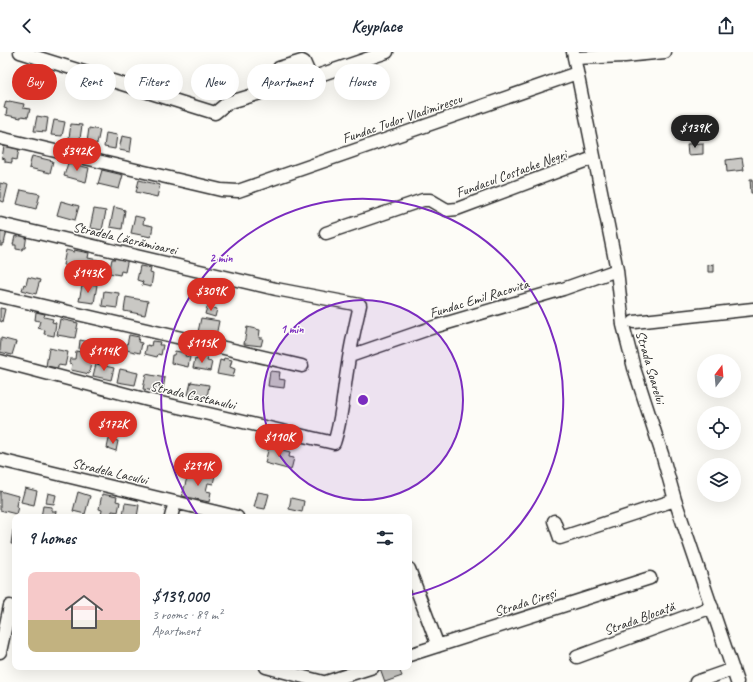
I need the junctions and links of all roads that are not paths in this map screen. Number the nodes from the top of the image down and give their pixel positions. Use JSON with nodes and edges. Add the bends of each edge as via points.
{"nodes":[{"id":1,"x":20,"y":52,"type":"edge"},
{"id":2,"x":387,"y":52,"type":"edge"},
{"id":3,"x":665,"y":52,"type":"edge"},
{"id":4,"x":573,"y":55,"type":"edge"},
{"id":5,"x":365,"y":56,"type":"edge"},
{"id":6,"x":292,"y":64,"type":"edge"},
{"id":7,"x":305,"y":64,"type":"edge"},
{"id":8,"x":326,"y":72,"type":"edge"},
{"id":9,"x":577,"y":73,"type":"junction"},
{"id":10,"x":247,"y":97,"type":"edge"},
{"id":11,"x":0,"y":138,"type":"edge"},
{"id":12,"x":593,"y":158,"type":"junction"},
{"id":13,"x":0,"y":224,"type":"edge"},
{"id":14,"x":326,"y":233,"type":"dead end"},
{"id":15,"x":617,"y":270,"type":"junction"},
{"id":16,"x":0,"y":296,"type":"edge"},
{"id":17,"x":753,"y":309,"type":"edge"},
{"id":18,"x":634,"y":322,"type":"dead end"},
{"id":19,"x":350,"y":356,"type":"junction"},
{"id":20,"x":0,"y":361,"type":"edge"},
{"id":21,"x":302,"y":366,"type":"dead end"},
{"id":22,"x":0,"y":460,"type":"edge"},
{"id":23,"x":675,"y":500,"type":"junction"},
{"id":24,"x":175,"y":502,"type":"junction"},
{"id":25,"x":172,"y":514,"type":"edge"},
{"id":26,"x":223,"y":514,"type":"edge"},
{"id":27,"x":554,"y":521,"type":"dead end"},
{"id":28,"x":412,"y":577,"type":"edge"},
{"id":29,"x":650,"y":578,"type":"dead end"},
{"id":30,"x":8,"y":605,"type":"edge"},
{"id":31,"x":712,"y":607,"type":"junction"},
{"id":32,"x":438,"y":646,"type":"junction"},
{"id":33,"x":0,"y":652,"type":"edge"},
{"id":34,"x":412,"y":654,"type":"edge"},
{"id":35,"x":577,"y":657,"type":"dead end"},
{"id":36,"x":733,"y":669,"type":"junction"},
{"id":37,"x":278,"y":670,"type":"edge"},
{"id":38,"x":362,"y":670,"type":"edge"},
{"id":39,"x":324,"y":682,"type":"edge"},
{"id":40,"x":696,"y":682,"type":"edge"},
{"id":41,"x":737,"y":682,"type":"edge"}],
"edges":[{"from":1,"to":10,"type":"street","via":[[215,113],[227,103]]},
{"from":2,"to":5,"type":"street"},
{"from":3,"to":4,"type":"street","via":[[625,56]]},
{"from":4,"to":9,"type":"street","name":"Strada Soarelui"},
{"from":5,"to":8,"type":"street"},
{"from":6,"to":7,"type":"street","via":[[302,61]]},
{"from":9,"to":11,"type":"street","name":"Fundac Tudor Vladimirescu","via":[[238,191],[221,190]]},
{"from":9,"to":12,"type":"street","name":"Strada Soarelui"},
{"from":12,"to":14,"type":"street","name":"Fundacul Costache Negri","via":[[457,210],[447,210],[430,200],[423,200]]},
{"from":12,"to":15,"type":"street","name":"Strada Soarelui"},
{"from":13,"to":19,"type":"street","name":"Stradela Lăcrămioarei","via":[[276,289],[360,305]]},
{"from":15,"to":19,"type":"street","name":"Fundac Emil Racovita"},
{"from":15,"to":23,"type":"street","name":"Strada Soarelui","via":[[623,325]]},
{"from":16,"to":21,"type":"street"},
{"from":17,"to":18,"type":"street"},
{"from":19,"to":20,"type":"street","name":"Strada Castanului","via":[[343,406],[334,443],[148,400]]},
{"from":22,"to":24,"type":"street","name":"Stradela Lacului"},
{"from":23,"to":27,"type":"street","via":[[560,538]]},
{"from":23,"to":31,"type":"street","name":"Strada Soarelui"},
{"from":24,"to":25,"type":"street"},
{"from":24,"to":26,"type":"street","name":"Stradela Lacului"},
{"from":28,"to":32,"type":"street"},
{"from":29,"to":32,"type":"street","name":"Strada Cireși"},
{"from":30,"to":33,"type":"street"},
{"from":31,"to":35,"type":"street","name":"Strada Blocată"},
{"from":31,"to":36,"type":"street","name":"Strada Soarelui"},
{"from":32,"to":34,"type":"street","name":"Strada Cireși"},
{"from":36,"to":40,"type":"street"},
{"from":36,"to":41,"type":"street","name":"Strada Soarelui"},
{"from":37,"to":39,"type":"street"},
{"from":38,"to":39,"type":"street"}]}
